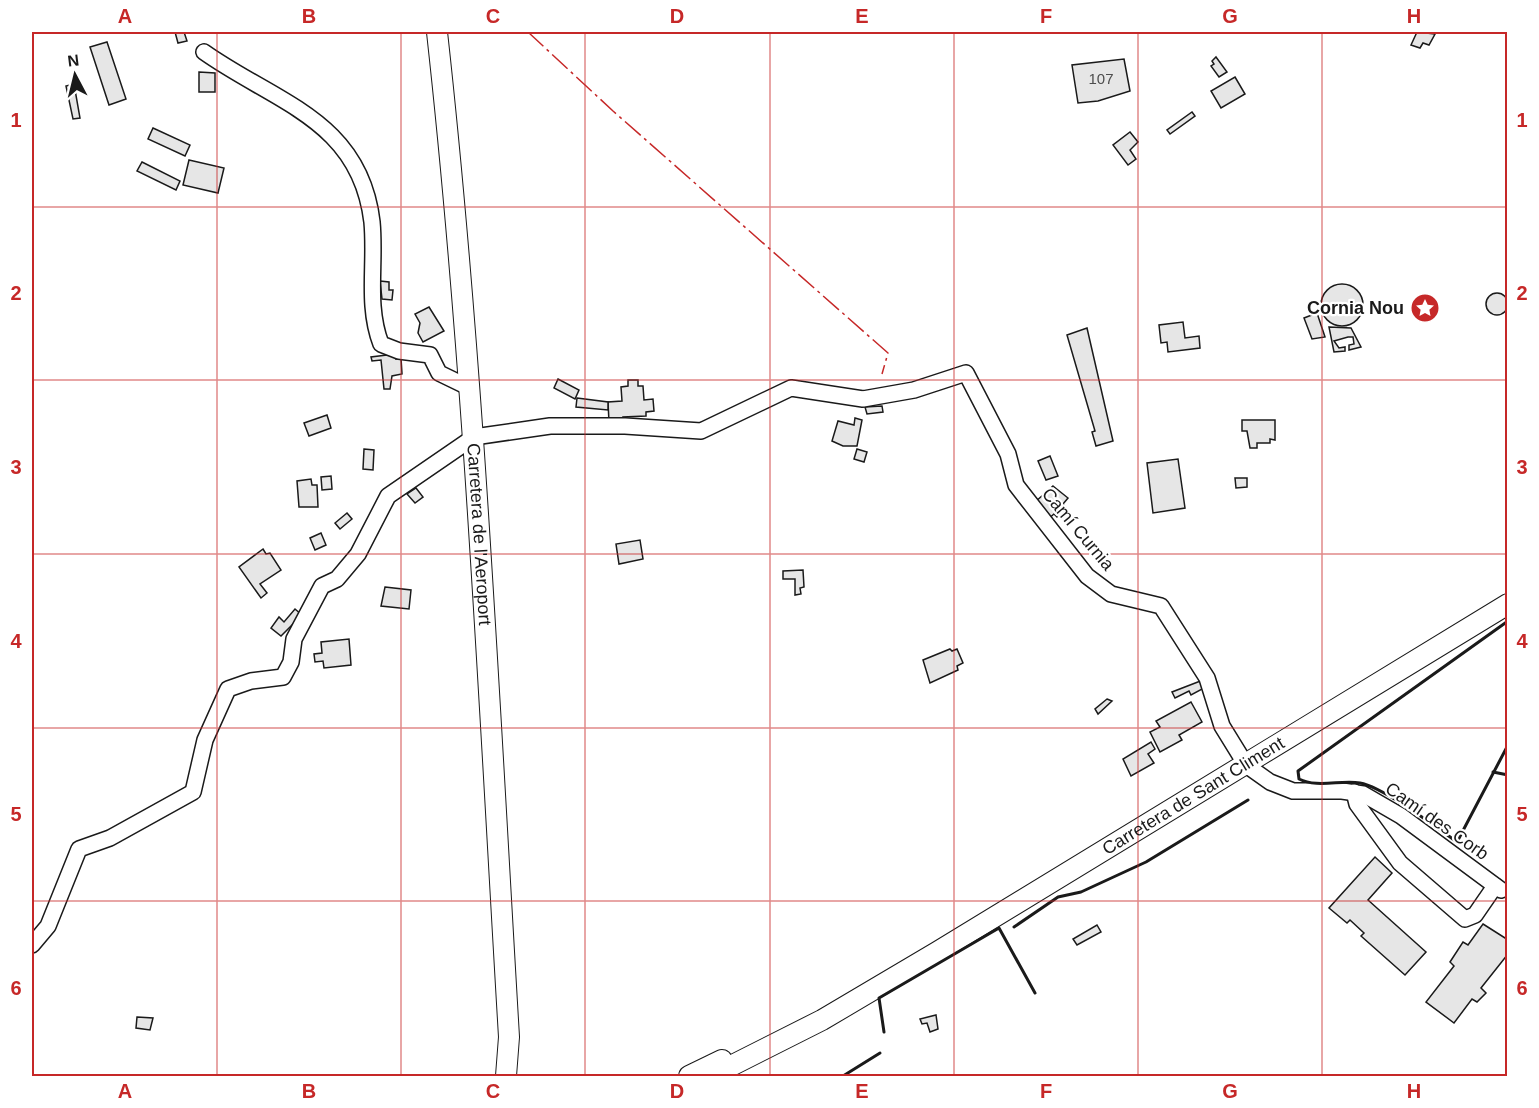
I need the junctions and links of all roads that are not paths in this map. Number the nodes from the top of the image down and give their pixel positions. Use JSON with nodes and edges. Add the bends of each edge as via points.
{"nodes":[{"id":1,"x":437,"y":32,"type":"edge"},
{"id":2,"x":204,"y":52,"type":"dead end"},
{"id":3,"x":470,"y":388,"type":"junction"},
{"id":4,"x":474,"y":437,"type":"junction"},
{"id":5,"x":1508,"y":604,"type":"edge"},
{"id":6,"x":1246,"y":765,"type":"junction"},
{"id":7,"x":1354,"y":792,"type":"junction"},
{"id":8,"x":32,"y":945,"type":"edge"},
{"id":9,"x":857,"y":996,"type":"junction"},
{"id":10,"x":509,"y":1037,"type":"junction"},
{"id":11,"x":506,"y":1077,"type":"edge"},
{"id":12,"x":519,"y":1077,"type":"edge"},
{"id":13,"x":689,"y":1077,"type":"edge"},
{"id":14,"x":711,"y":1077,"type":"edge"}],
"edges":[{"from":1,"to":3,"type":"main road","name":"Carretera de l'Aeroport"},
{"from":2,"to":3,"type":"street","via":[[313,118],[341,144],[364,183],[372,221],[374,326],[381,344],[430,355],[439,373]]},
{"from":3,"to":4,"type":"main road","name":"Carretera de l'Aeroport"},
{"from":4,"to":6,"type":"street","name":"Camí Curnia","via":[[550,426],[701,430],[791,388],[863,399],[914,390],[966,373],[1008,454],[1016,485],[1087,576],[1111,594],[1161,606],[1207,678],[1222,726]]},
{"from":4,"to":8,"type":"street","via":[[388,496],[358,554],[337,579],[322,586],[294,639],[291,662],[283,676],[228,689],[205,740],[193,792],[110,838],[79,849],[48,926]]},
{"from":4,"to":10,"type":"main road","name":"Carretera de l'Aeroport"},
{"from":5,"to":6,"type":"main road","name":"Carretera de Sant Climent"},
{"from":6,"to":7,"type":"street","name":"Camí des Corb","via":[[1270,782],[1293,791]]},
{"from":6,"to":9,"type":"main road","name":"Carretera de Sant Climent"},
{"from":7,"to":7,"type":"street","name":"Camí des Corb","via":[[1401,816],[1498,888],[1476,915],[1465,919],[1400,863],[1357,804]]},
{"from":9,"to":13,"type":"main road"},
{"from":9,"to":14,"type":"main road","via":[[822,1020]]},
{"from":10,"to":11,"type":"main road"},
{"from":10,"to":12,"type":"main road"}]}
